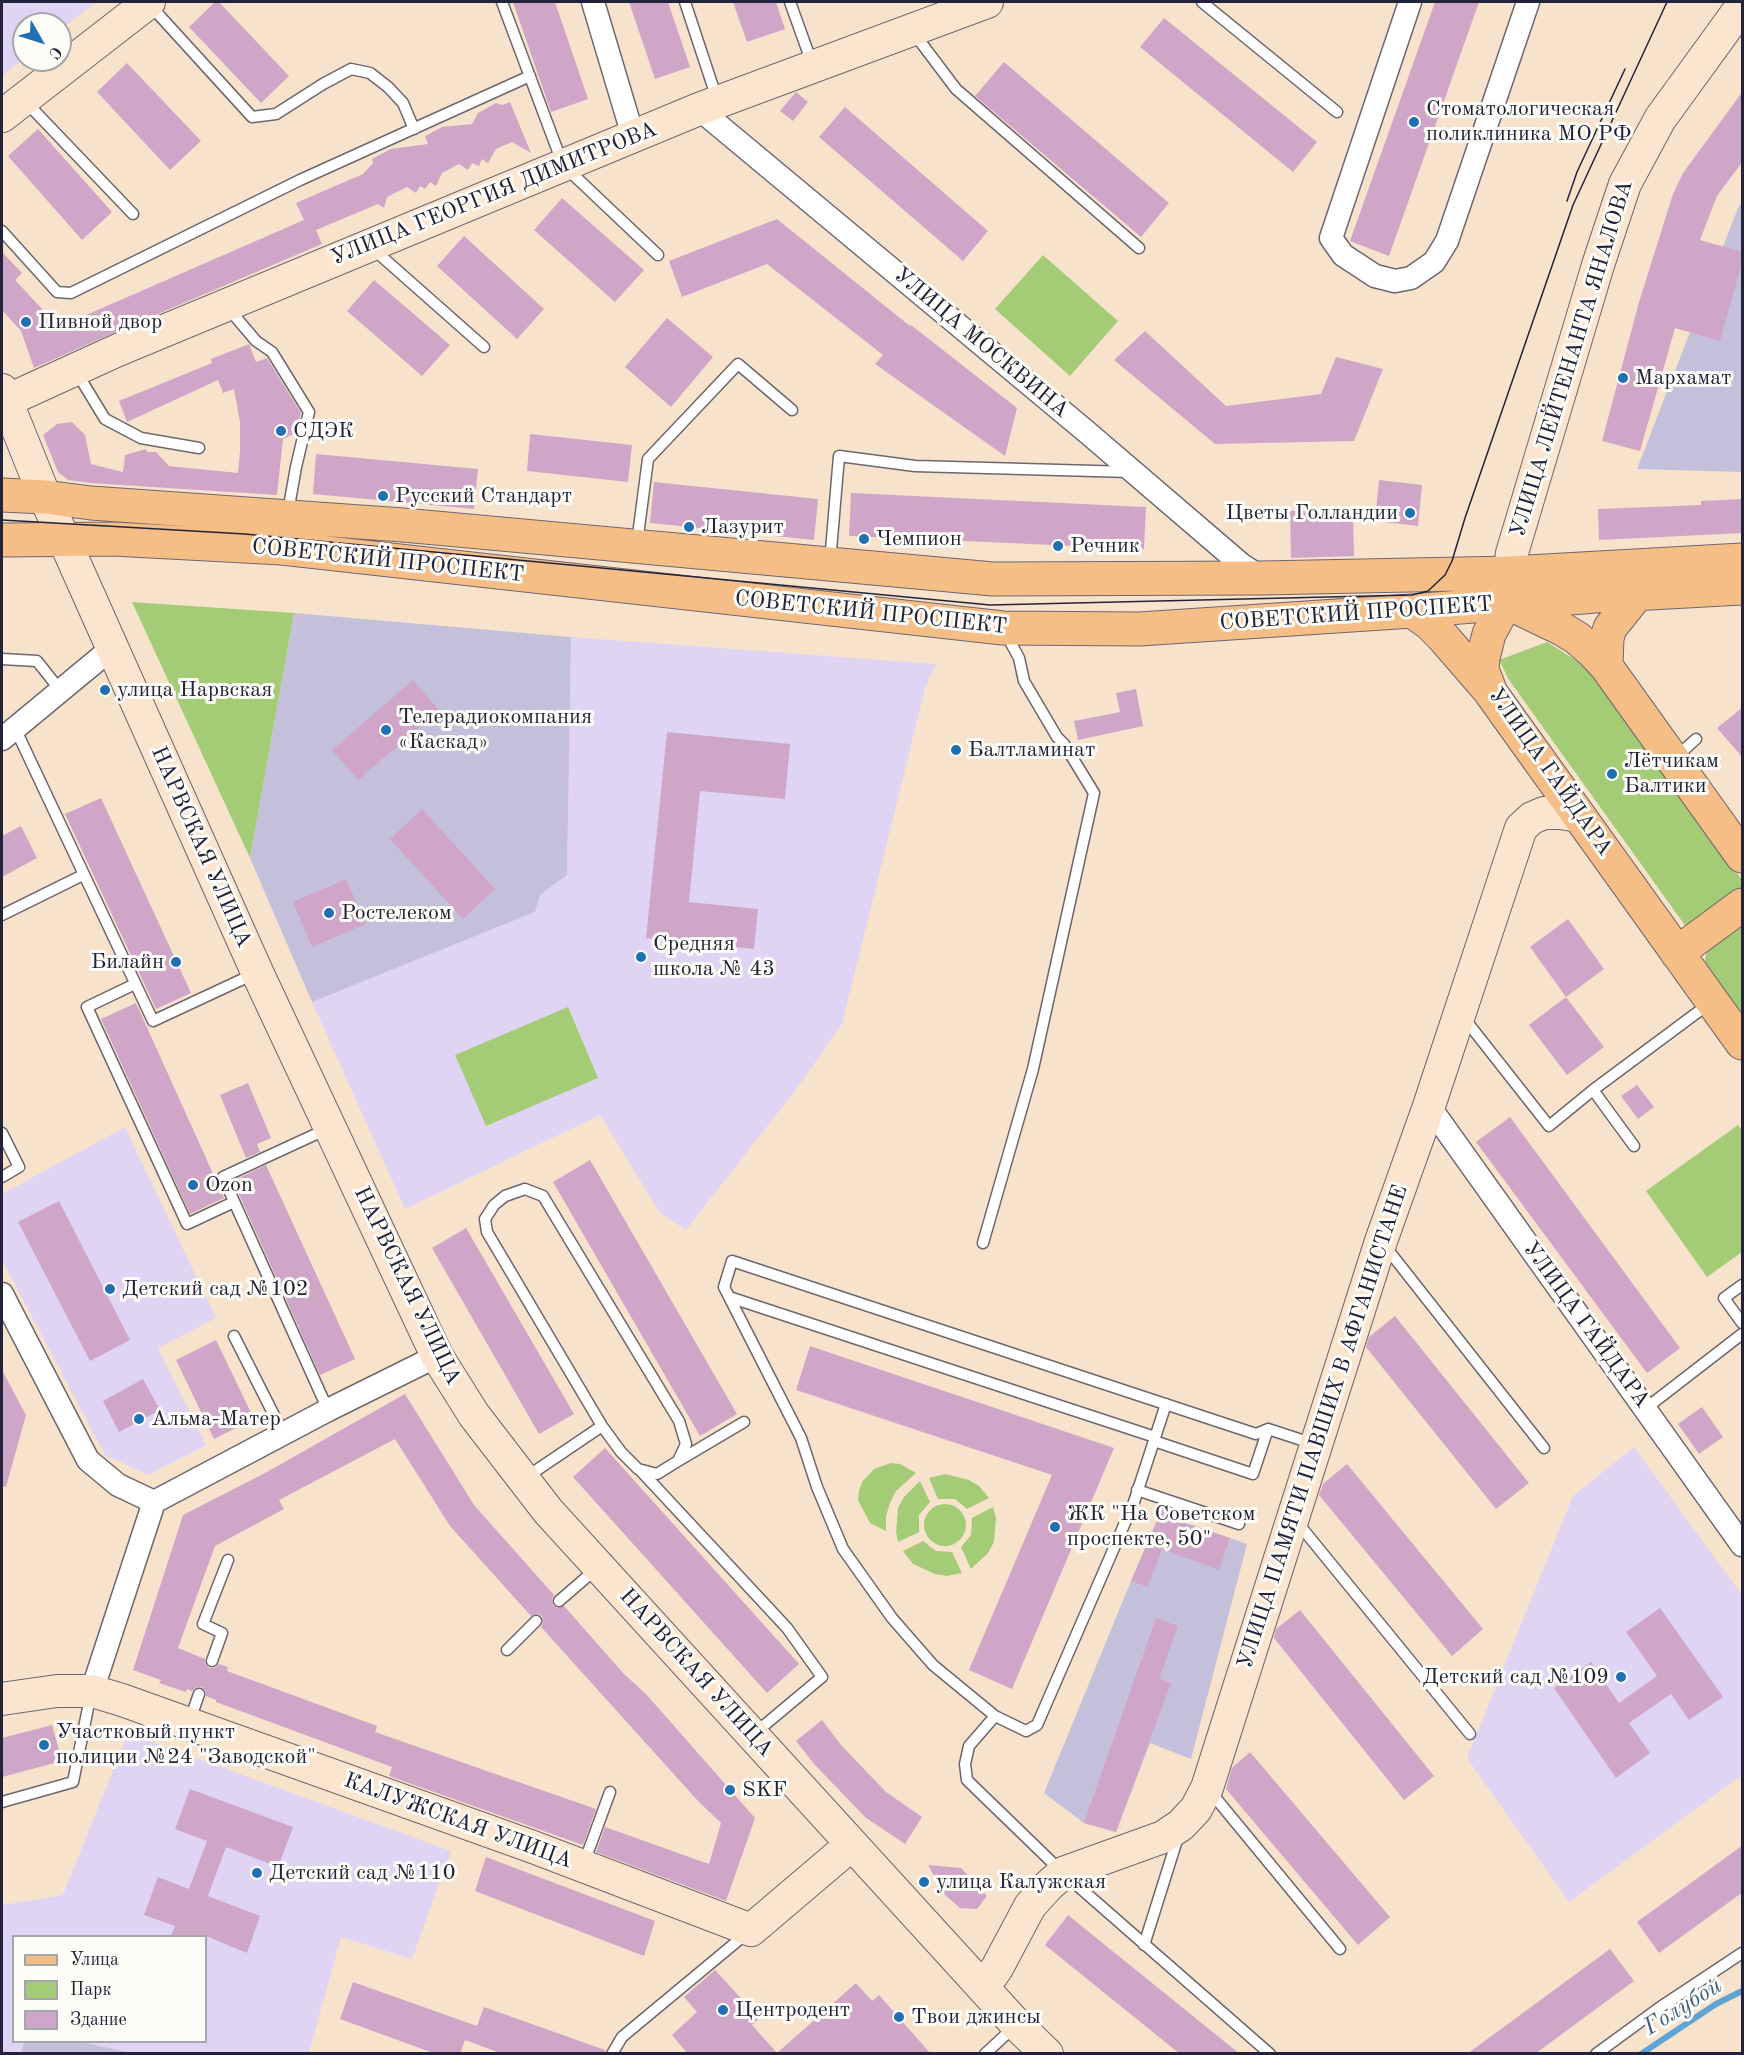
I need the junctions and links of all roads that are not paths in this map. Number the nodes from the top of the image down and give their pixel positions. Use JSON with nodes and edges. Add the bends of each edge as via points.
{"nodes":[{"id":1,"x":148,"y":2,"type":"edge"},
{"id":2,"x":502,"y":2,"type":"edge"},
{"id":3,"x":592,"y":2,"type":"edge"},
{"id":4,"x":685,"y":2,"type":"edge"},
{"id":5,"x":790,"y":2,"type":"edge"},
{"id":6,"x":987,"y":2,"type":"edge"},
{"id":7,"x":1202,"y":2,"type":"edge"},
{"id":8,"x":1410,"y":2,"type":"edge"},
{"id":9,"x":1528,"y":2,"type":"edge"},
{"id":10,"x":1743,"y":6,"type":"edge"},
{"id":11,"x":911,"y":29,"type":"junction"},
{"id":12,"x":813,"y":66,"type":"junction"},
{"id":13,"x":530,"y":76,"type":"junction"},
{"id":14,"x":709,"y":106,"type":"junction"},
{"id":15,"x":13,"y":108,"type":"edge"},
{"id":16,"x":1337,"y":112,"type":"dead end"},
{"id":17,"x":414,"y":129,"type":"junction"},
{"id":18,"x":633,"y":136,"type":"junction"},
{"id":19,"x":563,"y":165,"type":"junction"},
{"id":20,"x":133,"y":214,"type":"dead end"},
{"id":21,"x":2,"y":231,"type":"edge"},
{"id":22,"x":369,"y":246,"type":"junction"},
{"id":23,"x":1139,"y":248,"type":"dead end"},
{"id":24,"x":658,"y":255,"type":"dead end"},
{"id":25,"x":225,"y":305,"type":"junction"},
{"id":26,"x":484,"y":347,"type":"dead end"},
{"id":27,"x":76,"y":370,"type":"junction"},
{"id":28,"x":4,"y":395,"type":"edge"},
{"id":29,"x":792,"y":410,"type":"dead end"},
{"id":30,"x":199,"y":448,"type":"dead end"},
{"id":31,"x":1135,"y":472,"type":"junction"},
{"id":32,"x":2,"y":495,"type":"edge"},
{"id":33,"x":45,"y":497,"type":"junction"},
{"id":34,"x":287,"y":517,"type":"junction"},
{"id":35,"x":64,"y":538,"type":"junction"},
{"id":36,"x":2,"y":540,"type":"edge"},
{"id":37,"x":636,"y":547,"type":"junction"},
{"id":38,"x":1743,"y":560,"type":"edge"},
{"id":39,"x":830,"y":565,"type":"junction"},
{"id":40,"x":1262,"y":578,"type":"junction"},
{"id":41,"x":1508,"y":587,"type":"junction"},
{"id":42,"x":1743,"y":588,"type":"edge"},
{"id":43,"x":1638,"y":593,"type":"junction"},
{"id":44,"x":1413,"y":611,"type":"junction"},
{"id":45,"x":1003,"y":628,"type":"junction"},
{"id":46,"x":112,"y":648,"type":"junction"},
{"id":47,"x":2,"y":659,"type":"edge"},
{"id":48,"x":1606,"y":666,"type":"junction"},
{"id":49,"x":60,"y":690,"type":"junction"},
{"id":50,"x":1491,"y":693,"type":"junction"},
{"id":51,"x":8,"y":733,"type":"edge"},
{"id":52,"x":1579,"y":816,"type":"junction"},
{"id":53,"x":1743,"y":856,"type":"edge"},
{"id":54,"x":83,"y":875,"type":"junction"},
{"id":55,"x":1743,"y":905,"type":"edge"},
{"id":56,"x":2,"y":915,"type":"edge"},
{"id":57,"x":1677,"y":953,"type":"junction"},
{"id":58,"x":257,"y":972,"type":"junction"},
{"id":59,"x":135,"y":984,"type":"junction"},
{"id":60,"x":1712,"y":1001,"type":"junction"},
{"id":61,"x":1460,"y":1012,"type":"junction"},
{"id":62,"x":1743,"y":1043,"type":"edge"},
{"id":63,"x":1593,"y":1090,"type":"junction"},
{"id":64,"x":1429,"y":1106,"type":"junction"},
{"id":65,"x":330,"y":1128,"type":"junction"},
{"id":66,"x":2,"y":1133,"type":"edge"},
{"id":67,"x":1634,"y":1146,"type":"dead end"},
{"id":68,"x":2,"y":1177,"type":"edge"},
{"id":69,"x":234,"y":1202,"type":"junction"},
{"id":70,"x":1381,"y":1241,"type":"junction"},
{"id":71,"x":983,"y":1243,"type":"dead end"},
{"id":72,"x":1743,"y":1285,"type":"edge"},
{"id":73,"x":2,"y":1294,"type":"edge"},
{"id":74,"x":729,"y":1297,"type":"junction"},
{"id":75,"x":1743,"y":1323,"type":"edge"},
{"id":76,"x":1743,"y":1334,"type":"edge"},
{"id":77,"x":234,"y":1336,"type":"dead end"},
{"id":78,"x":437,"y":1356,"type":"junction"},
{"id":79,"x":1166,"y":1404,"type":"junction"},
{"id":80,"x":1645,"y":1409,"type":"junction"},
{"id":81,"x":328,"y":1410,"type":"junction"},
{"id":82,"x":744,"y":1422,"type":"dead end"},
{"id":83,"x":602,"y":1426,"type":"junction"},
{"id":84,"x":1268,"y":1429,"type":"junction"},
{"id":85,"x":283,"y":1433,"type":"junction"},
{"id":86,"x":1154,"y":1439,"type":"junction"},
{"id":87,"x":1316,"y":1445,"type":"junction"},
{"id":88,"x":1544,"y":1448,"type":"dead end"},
{"id":89,"x":678,"y":1461,"type":"junction"},
{"id":90,"x":638,"y":1468,"type":"junction"},
{"id":91,"x":522,"y":1480,"type":"junction"},
{"id":92,"x":1137,"y":1490,"type":"junction"},
{"id":93,"x":154,"y":1502,"type":"junction"},
{"id":94,"x":1293,"y":1517,"type":"junction"},
{"id":95,"x":1239,"y":1524,"type":"dead end"},
{"id":96,"x":1743,"y":1545,"type":"edge"},
{"id":97,"x":228,"y":1560,"type":"dead end"},
{"id":98,"x":599,"y":1567,"type":"junction"},
{"id":99,"x":559,"y":1601,"type":"dead end"},
{"id":100,"x":536,"y":1621,"type":"dead end"},
{"id":101,"x":507,"y":1650,"type":"dead end"},
{"id":102,"x":212,"y":1661,"type":"dead end"},
{"id":103,"x":92,"y":1691,"type":"junction"},
{"id":104,"x":200,"y":1694,"type":"dead end"},
{"id":105,"x":2,"y":1699,"type":"edge"},
{"id":106,"x":994,"y":1716,"type":"junction"},
{"id":107,"x":189,"y":1724,"type":"junction"},
{"id":108,"x":1470,"y":1734,"type":"dead end"},
{"id":109,"x":753,"y":1735,"type":"junction"},
{"id":110,"x":1207,"y":1788,"type":"junction"},
{"id":111,"x":610,"y":1792,"type":"dead end"},
{"id":112,"x":2,"y":1802,"type":"edge"},
{"id":113,"x":1181,"y":1825,"type":"junction"},
{"id":114,"x":852,"y":1845,"type":"junction"},
{"id":115,"x":583,"y":1866,"type":"junction"},
{"id":116,"x":1063,"y":1872,"type":"junction"},
{"id":117,"x":751,"y":1930,"type":"junction"},
{"id":118,"x":1144,"y":1945,"type":"junction"},
{"id":119,"x":1340,"y":1949,"type":"dead end"},
{"id":120,"x":1743,"y":1953,"type":"edge"},
{"id":121,"x":983,"y":1988,"type":"junction"},
{"id":122,"x":1016,"y":2024,"type":"junction"},
{"id":123,"x":612,"y":2054,"type":"edge"},
{"id":124,"x":985,"y":2054,"type":"edge"},
{"id":125,"x":1047,"y":2054,"type":"edge"},
{"id":126,"x":1270,"y":2054,"type":"edge"},
{"id":127,"x":1596,"y":2054,"type":"edge"}],
"edges":[{"from":1,"to":15,"type":"street"},
{"from":1,"to":17,"type":"lane","via":[[252,117],[276,114],[351,69],[370,73],[388,87],[403,103]]},
{"from":2,"to":13,"type":"lane"},
{"from":3,"to":18,"type":"street"},
{"from":4,"to":14,"type":"lane"},
{"from":5,"to":12,"type":"lane"},
{"from":6,"to":11,"type":"street","name":"УЛИЦА ГЕОРГИЯ ДИМИТРОВА"},
{"from":7,"to":16,"type":"lane"},
{"from":8,"to":9,"type":"street","via":[[1331,238],[1343,255],[1375,276],[1395,281],[1411,278],[1434,262],[1447,241]]},
{"from":10,"to":41,"type":"street","name":"УЛИЦА ЛЕЙТЕНАНТА ЯНАЛОВА","via":[[1660,119],[1624,184],[1515,542]]},
{"from":11,"to":12,"type":"street","name":"УЛИЦА ГЕОРГИЯ ДИМИТРОВА"},
{"from":11,"to":23,"type":"lane","via":[[956,89]]},
{"from":12,"to":14,"type":"street","name":"УЛИЦА ГЕОРГИЯ ДИМИТРОВА"},
{"from":13,"to":17,"type":"lane"},
{"from":13,"to":19,"type":"lane"},
{"from":14,"to":18,"type":"street","name":"УЛИЦА ГЕОРГИЯ ДИМИТРОВА"},
{"from":14,"to":31,"type":"street","name":"УЛИЦА МОСКВИНА"},
{"from":15,"to":20,"type":"lane"},
{"from":17,"to":21,"type":"lane","via":[[71,292],[57,292]]},
{"from":18,"to":19,"type":"street","name":"УЛИЦА ГЕОРГИЯ ДИМИТРОВА"},
{"from":19,"to":22,"type":"street","name":"УЛИЦА ГЕОРГИЯ ДИМИТРОВА"},
{"from":19,"to":24,"type":"lane"},
{"from":22,"to":25,"type":"street","name":"УЛИЦА ГЕОРГИЯ ДИМИТРОВА"},
{"from":22,"to":26,"type":"lane"},
{"from":25,"to":27,"type":"street","name":"УЛИЦА ГЕОРГИЯ ДИМИТРОВА"},
{"from":25,"to":34,"type":"lane","via":[[256,341],[272,352],[309,412]]},
{"from":27,"to":28,"type":"street","name":"УЛИЦА ГЕОРГИЯ ДИМИТРОВА"},
{"from":27,"to":30,"type":"lane","via":[[105,419],[141,438]]},
{"from":28,"to":33,"type":"street","name":"НАРВСКАЯ УЛИЦА"},
{"from":29,"to":37,"type":"lane","via":[[738,364],[648,459]]},
{"from":31,"to":39,"type":"lane","via":[[915,466],[839,456]]},
{"from":31,"to":40,"type":"street","name":"УЛИЦА МОСКВИНА"},
{"from":32,"to":33,"type":"main road","name":"СОВЕТСКИЙ ПРОСПЕКТ"},
{"from":33,"to":34,"type":"main road","name":"СОВЕТСКИЙ ПРОСПЕКТ"},
{"from":33,"to":35,"type":"street","name":"НАРВСКАЯ УЛИЦА"},
{"from":34,"to":37,"type":"main road","name":"СОВЕТСКИЙ ПРОСПЕКТ"},
{"from":35,"to":36,"type":"main road","name":"СОВЕТСКИЙ ПРОСПЕКТ"},
{"from":35,"to":45,"type":"main road","name":"СОВЕТСКИЙ ПРОСПЕКТ","via":[[282,548]]},
{"from":35,"to":46,"type":"street","name":"НАРВСКАЯ УЛИЦА"},
{"from":37,"to":39,"type":"main road","name":"СОВЕТСКИЙ ПРОСПЕКТ"},
{"from":38,"to":41,"type":"main road","name":"СОВЕТСКИЙ ПРОСПЕКТ"},
{"from":39,"to":40,"type":"main road","name":"СОВЕТСКИЙ ПРОСПЕКТ","via":[[993,579]]},
{"from":40,"to":41,"type":"main road","name":"СОВЕТСКИЙ ПРОСПЕКТ"},
{"from":41,"to":43,"type":"main road","name":"СОВЕТСКИЙ ПРОСПЕКТ"},
{"from":41,"to":44,"type":"main road","name":"СОВЕТСКИЙ ПРОСПЕКТ"},
{"from":41,"to":48,"type":"main road","via":[[1577,638]]},
{"from":41,"to":50,"type":"main road","name":"УЛИЦА ГАЙДАРА","via":[[1483,658],[1482,669]]},
{"from":42,"to":43,"type":"main road","name":"СОВЕТСКИЙ ПРОСПЕКТ"},
{"from":43,"to":48,"type":"main road","via":[[1610,628]]},
{"from":44,"to":45,"type":"main road","name":"СОВЕТСКИЙ ПРОСПЕКТ","via":[[1140,629]]},
{"from":44,"to":50,"type":"main road","via":[[1429,622]]},
{"from":45,"to":71,"type":"lane","via":[[1019,658],[1024,681],[1094,793],[1033,1069]]},
{"from":46,"to":49,"type":"street"},
{"from":46,"to":58,"type":"street","name":"НАРВСКАЯ УЛИЦА"},
{"from":47,"to":49,"type":"lane","via":[[37,661]]},
{"from":48,"to":53,"type":"main road","via":[[1685,750]]},
{"from":49,"to":51,"type":"street"},
{"from":50,"to":52,"type":"main road","name":"УЛИЦА ГАЙДАРА"},
{"from":51,"to":54,"type":"lane"},
{"from":52,"to":57,"type":"main road","name":"УЛИЦА ГАЙДАРА"},
{"from":52,"to":61,"type":"street","name":"УЛИЦА ПАМЯТИ ПАВШИХ В АФГАНИСТАНЕ","via":[[1544,813],[1521,828]]},
{"from":54,"to":56,"type":"lane"},
{"from":54,"to":59,"type":"lane"},
{"from":55,"to":57,"type":"main road"},
{"from":57,"to":60,"type":"main road","name":"УЛИЦА ГАЙДАРА"},
{"from":58,"to":59,"type":"lane","via":[[153,1021]]},
{"from":58,"to":65,"type":"street","name":"НАРВСКАЯ УЛИЦА"},
{"from":59,"to":69,"type":"lane","via":[[87,1008],[187,1224]]},
{"from":60,"to":62,"type":"main road","name":"УЛИЦА ГАЙДАРА"},
{"from":60,"to":63,"type":"lane"},
{"from":61,"to":63,"type":"lane","via":[[1549,1126]]},
{"from":61,"to":64,"type":"street","name":"УЛИЦА ПАМЯТИ ПАВШИХ В АФГАНИСТАНЕ"},
{"from":63,"to":67,"type":"lane"},
{"from":64,"to":70,"type":"street","name":"УЛИЦА ПАМЯТИ ПАВШИХ В АФГАНИСТАНЕ"},
{"from":64,"to":80,"type":"street","name":"УЛИЦА ГАЙДАРА"},
{"from":65,"to":69,"type":"lane","via":[[223,1176]]},
{"from":65,"to":78,"type":"street","name":"НАРВСКАЯ УЛИЦА"},
{"from":66,"to":68,"type":"lane","via":[[19,1167]]},
{"from":69,"to":81,"type":"lane"},
{"from":70,"to":87,"type":"street","name":"УЛИЦА ПАМЯТИ ПАВШИХ В АФГАНИСТАНЕ"},
{"from":70,"to":88,"type":"lane"},
{"from":72,"to":75,"type":"lane","via":[[1724,1298]]},
{"from":73,"to":93,"type":"street","via":[[88,1460],[118,1485]]},
{"from":74,"to":79,"type":"lane","via":[[724,1287],[732,1261]]},
{"from":74,"to":86,"type":"lane"},
{"from":74,"to":106,"type":"lane","via":[[801,1438],[843,1549],[892,1618],[933,1665]]},
{"from":76,"to":80,"type":"lane"},
{"from":77,"to":85,"type":"lane"},
{"from":78,"to":81,"type":"street"},
{"from":78,"to":91,"type":"street","name":"НАРВСКАЯ УЛИЦА"},
{"from":79,"to":84,"type":"lane","via":[[1256,1434]]},
{"from":79,"to":86,"type":"lane"},
{"from":80,"to":96,"type":"street","name":"УЛИЦА ГАЙДАРА"},
{"from":81,"to":85,"type":"street"},
{"from":82,"to":89,"type":"lane"},
{"from":83,"to":89,"type":"lane","via":[[487,1232],[485,1219],[505,1196],[525,1189],[543,1196],[679,1421],[686,1444]]},
{"from":83,"to":90,"type":"lane"},
{"from":83,"to":91,"type":"lane"},
{"from":84,"to":86,"type":"lane","via":[[1253,1474]]},
{"from":84,"to":87,"type":"lane"},
{"from":85,"to":93,"type":"street"},
{"from":86,"to":92,"type":"lane"},
{"from":87,"to":94,"type":"street","name":"УЛИЦА ПАМЯТИ ПАВШИХ В АФГАНИСТАНЕ"},
{"from":89,"to":90,"type":"lane","via":[[657,1474]]},
{"from":90,"to":109,"type":"lane","via":[[787,1628],[822,1677]]},
{"from":91,"to":98,"type":"street","name":"НАРВСКАЯ УЛИЦА"},
{"from":92,"to":95,"type":"lane"},
{"from":92,"to":106,"type":"lane","via":[[1037,1725],[1026,1731]]},
{"from":93,"to":103,"type":"street"},
{"from":94,"to":108,"type":"lane"},
{"from":94,"to":110,"type":"street","name":"УЛИЦА ПАМЯТИ ПАВШИХ В АФГАНИСТАНЕ"},
{"from":97,"to":102,"type":"lane","via":[[203,1624],[222,1633]]},
{"from":98,"to":99,"type":"lane"},
{"from":98,"to":109,"type":"street","name":"НАРВСКАЯ УЛИЦА"},
{"from":100,"to":101,"type":"lane"},
{"from":103,"to":105,"type":"street","name":"КАЛУЖСКАЯ УЛИЦА","via":[[57,1691]]},
{"from":103,"to":107,"type":"street","name":"КАЛУЖСКАЯ УЛИЦА"},
{"from":103,"to":112,"type":"lane","via":[[73,1782]]},
{"from":104,"to":107,"type":"lane"},
{"from":106,"to":116,"type":"lane","via":[[969,1746],[967,1780]]},
{"from":107,"to":115,"type":"street","name":"КАЛУЖСКАЯ УЛИЦА"},
{"from":109,"to":114,"type":"street","name":"НАРВСКАЯ УЛИЦА"},
{"from":110,"to":113,"type":"street","name":"УЛИЦА ПАМЯТИ ПАВШИХ В АФГАНИСТАНЕ","via":[[1196,1809]]},
{"from":110,"to":119,"type":"lane"},
{"from":111,"to":115,"type":"lane"},
{"from":113,"to":116,"type":"street","name":"УЛИЦА ПАМЯТИ ПАВШИХ В АФГАНИСТАНЕ","via":[[1163,1837]]},
{"from":113,"to":118,"type":"lane"},
{"from":114,"to":117,"type":"street"},
{"from":114,"to":121,"type":"street","name":"НАРВСКАЯ УЛИЦА"},
{"from":115,"to":117,"type":"street","name":"КАЛУЖСКАЯ УЛИЦА"},
{"from":116,"to":118,"type":"lane"},
{"from":116,"to":121,"type":"street","name":"УЛИЦА ПАМЯТИ ПАВШИХ В АФГАНИСТАНЕ","via":[[1030,1906],[998,1968]]},
{"from":117,"to":123,"type":"lane","via":[[622,2037]]},
{"from":118,"to":126,"type":"lane"},
{"from":120,"to":127,"type":"lane"},
{"from":121,"to":122,"type":"street","name":"НАРВСКАЯ УЛИЦА"},
{"from":122,"to":124,"type":"lane"},
{"from":122,"to":125,"type":"street","name":"НАРВСКАЯ УЛИЦА"}]}
